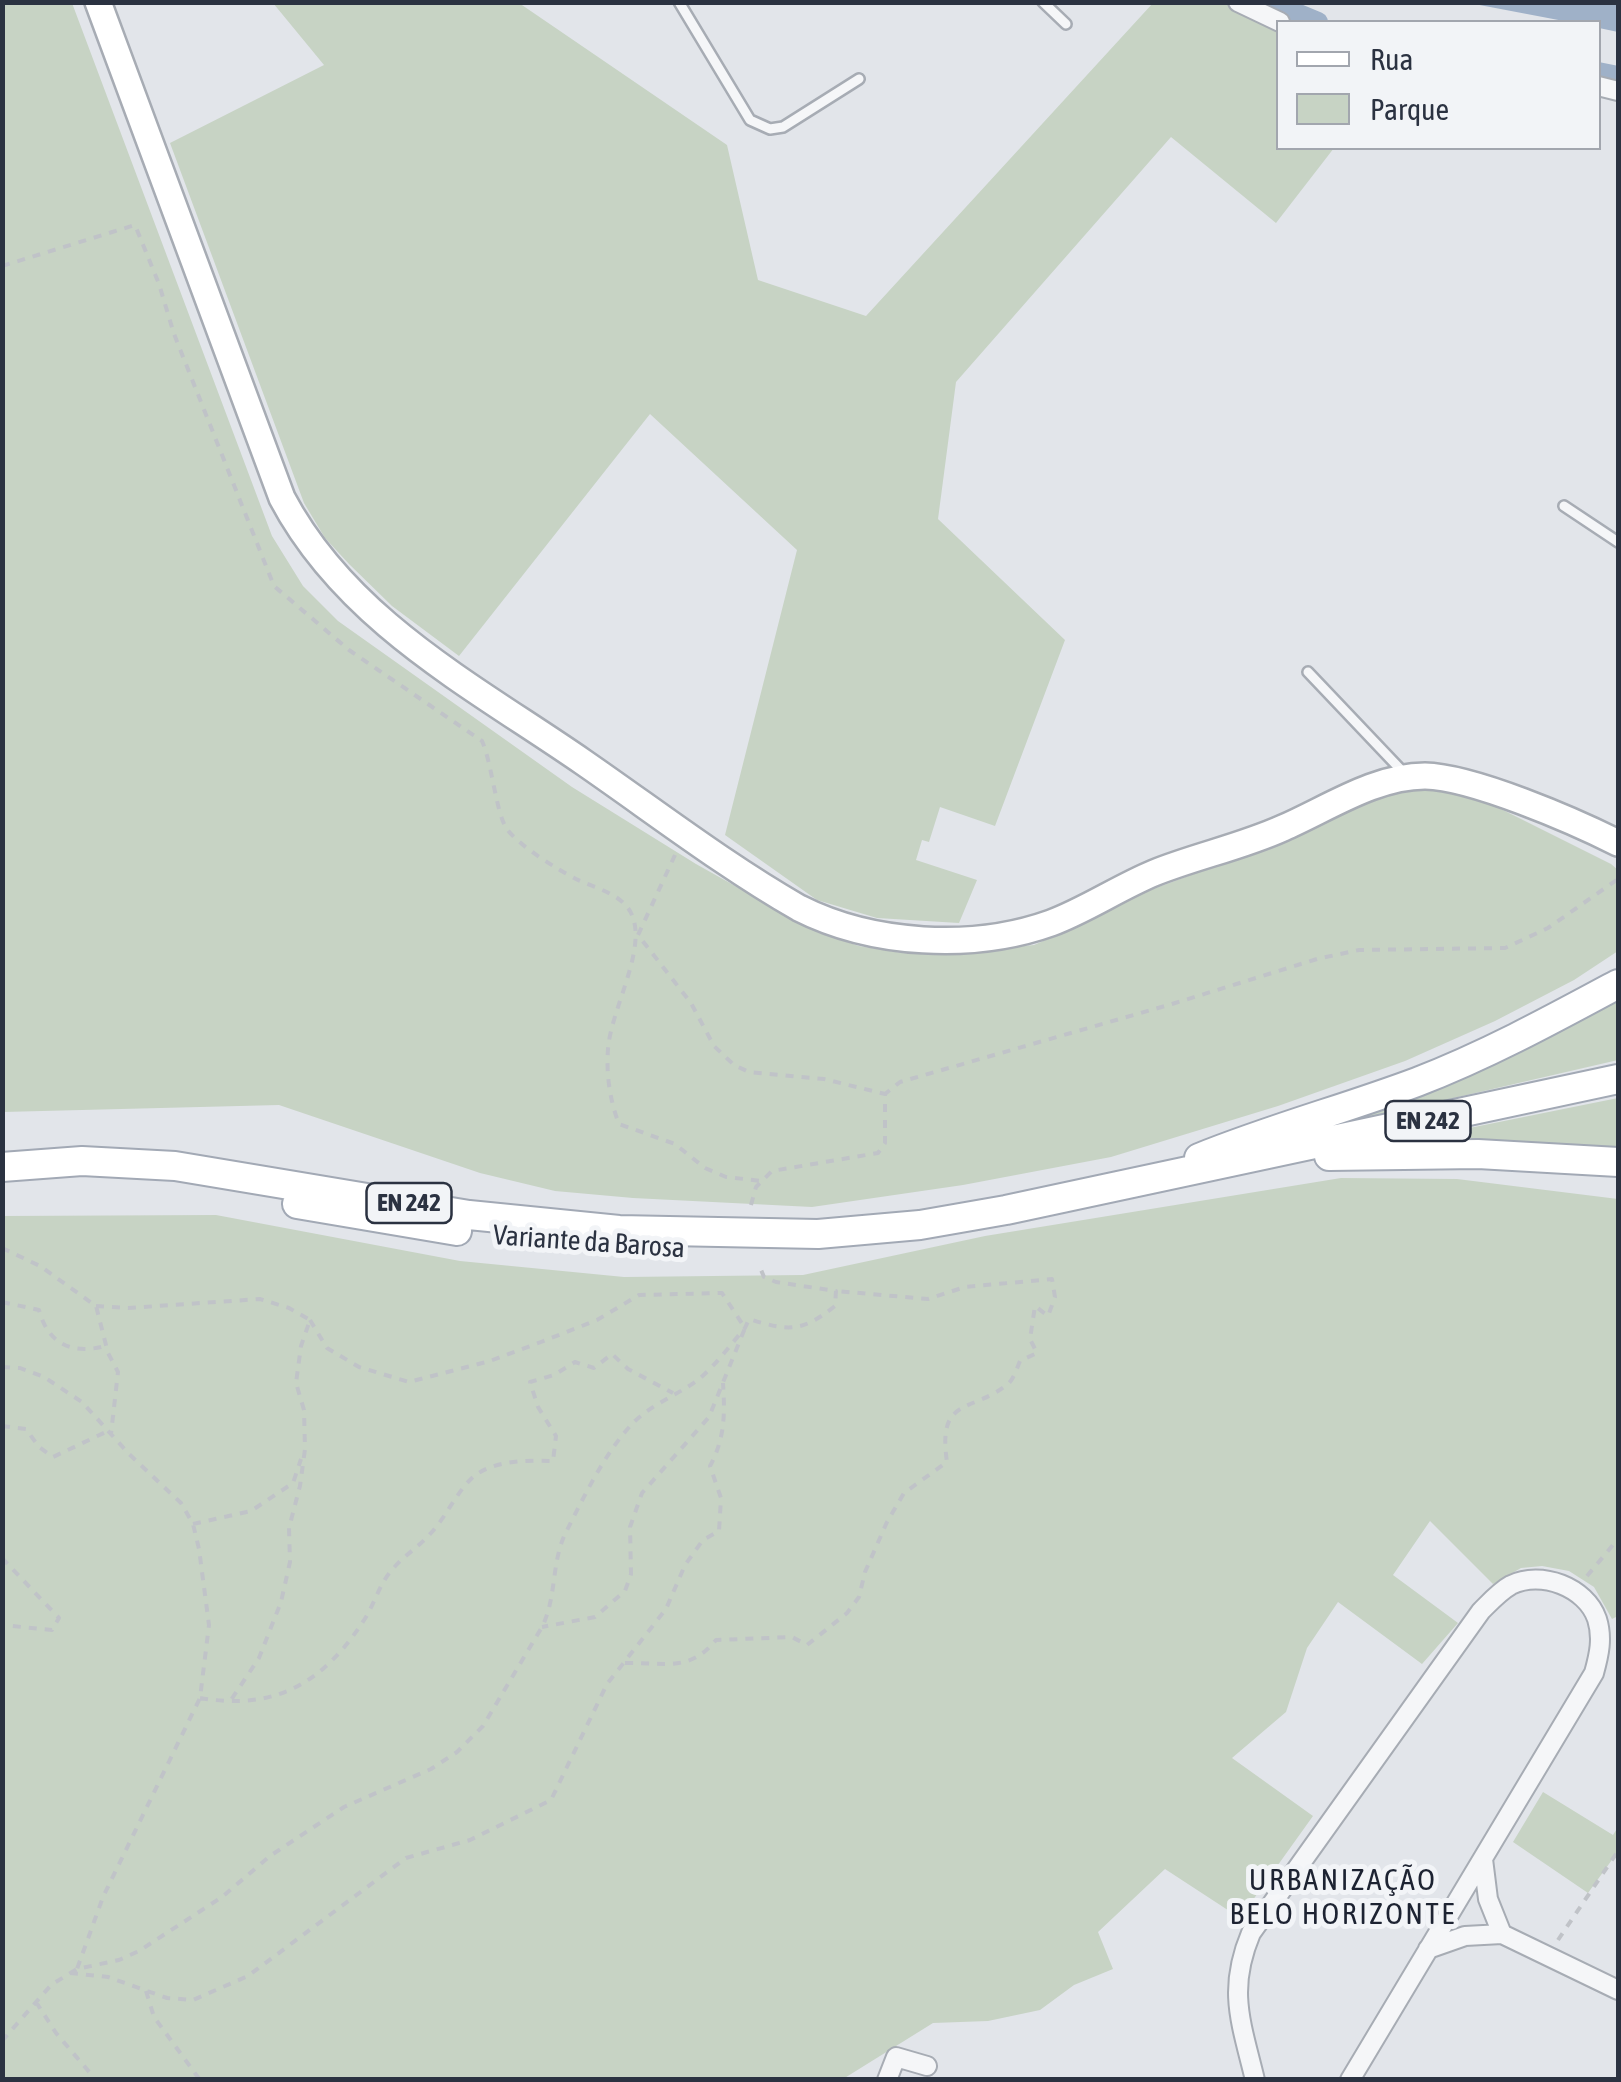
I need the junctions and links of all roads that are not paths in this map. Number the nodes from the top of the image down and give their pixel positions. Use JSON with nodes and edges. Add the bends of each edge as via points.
{"nodes":[{"id":1,"x":98,"y":2,"type":"edge"},
{"id":2,"x":678,"y":2,"type":"edge"},
{"id":3,"x":1043,"y":2,"type":"edge"},
{"id":4,"x":1238,"y":2,"type":"edge"},
{"id":5,"x":1276,"y":20,"type":"edge"},
{"id":6,"x":1066,"y":24,"type":"dead end"},
{"id":7,"x":859,"y":79,"type":"dead end"},
{"id":8,"x":1564,"y":506,"type":"dead end"},
{"id":9,"x":1618,"y":542,"type":"edge"},
{"id":10,"x":1308,"y":672,"type":"dead end"},
{"id":11,"x":1408,"y":778,"type":"junction"},
{"id":12,"x":1618,"y":843,"type":"edge"},
{"id":13,"x":1618,"y":984,"type":"edge"},
{"id":14,"x":1618,"y":1079,"type":"edge"},
{"id":15,"x":1238,"y":1162,"type":"junction"},
{"id":16,"x":1618,"y":1162,"type":"edge"},
{"id":17,"x":2,"y":1168,"type":"edge"},
{"id":18,"x":1138,"y":1184,"type":"junction"},
{"id":19,"x":2,"y":1186,"type":"edge"},
{"id":20,"x":818,"y":1234,"type":"junction"},
{"id":21,"x":1483,"y":1860,"type":"junction"},
{"id":22,"x":1502,"y":1934,"type":"junction"},
{"id":23,"x":1428,"y":1949,"type":"junction"},
{"id":24,"x":1618,"y":1990,"type":"edge"},
{"id":25,"x":926,"y":2066,"type":"dead end"},
{"id":26,"x":887,"y":2080,"type":"edge"},
{"id":27,"x":1255,"y":2080,"type":"edge"},
{"id":28,"x":1350,"y":2080,"type":"edge"}],
"edges":[{"from":1,"to":11,"type":"main road","via":[[299,529],[350,592],[422,653],[782,898],[837,924],[904,937],[1009,935]]},
{"from":2,"to":7,"type":"lane","via":[[750,120],[761,127],[783,126]]},
{"from":3,"to":6,"type":"lane"},
{"from":4,"to":5,"type":"street"},
{"from":8,"to":9,"type":"lane"},
{"from":10,"to":11,"type":"lane"},
{"from":11,"to":12,"type":"main road","via":[[1470,785]]},
{"from":13,"to":18,"type":"main road","via":[[1420,1080]]},
{"from":14,"to":15,"type":"main road","name":"Variante da Barosa","number":"EN 242"},
{"from":15,"to":16,"type":"main road","via":[[1408,1153]]},
{"from":15,"to":18,"type":"main road","name":"Variante da Barosa","number":"EN 242"},
{"from":17,"to":20,"type":"main road","name":"Variante da Barosa","number":"EN 242","via":[[139,1163],[542,1224]]},
{"from":18,"to":20,"type":"main road","name":"Variante da Barosa","number":"EN 242","via":[[920,1224]]},
{"from":19,"to":20,"type":"main road","name":"Variante da Barosa","number":"EN 242","via":[[150,1182],[601,1248],[751,1247]]},
{"from":21,"to":22,"type":"street"},
{"from":21,"to":23,"type":"street"},
{"from":21,"to":27,"type":"street","via":[[1594,1673],[1601,1638],[1591,1606],[1544,1580],[1510,1586],[1482,1611],[1251,1933],[1236,1978]]},
{"from":22,"to":23,"type":"street","via":[[1465,1936]]},
{"from":22,"to":24,"type":"street"},
{"from":23,"to":28,"type":"street"},
{"from":25,"to":26,"type":"street","via":[[896,2057]]}]}
